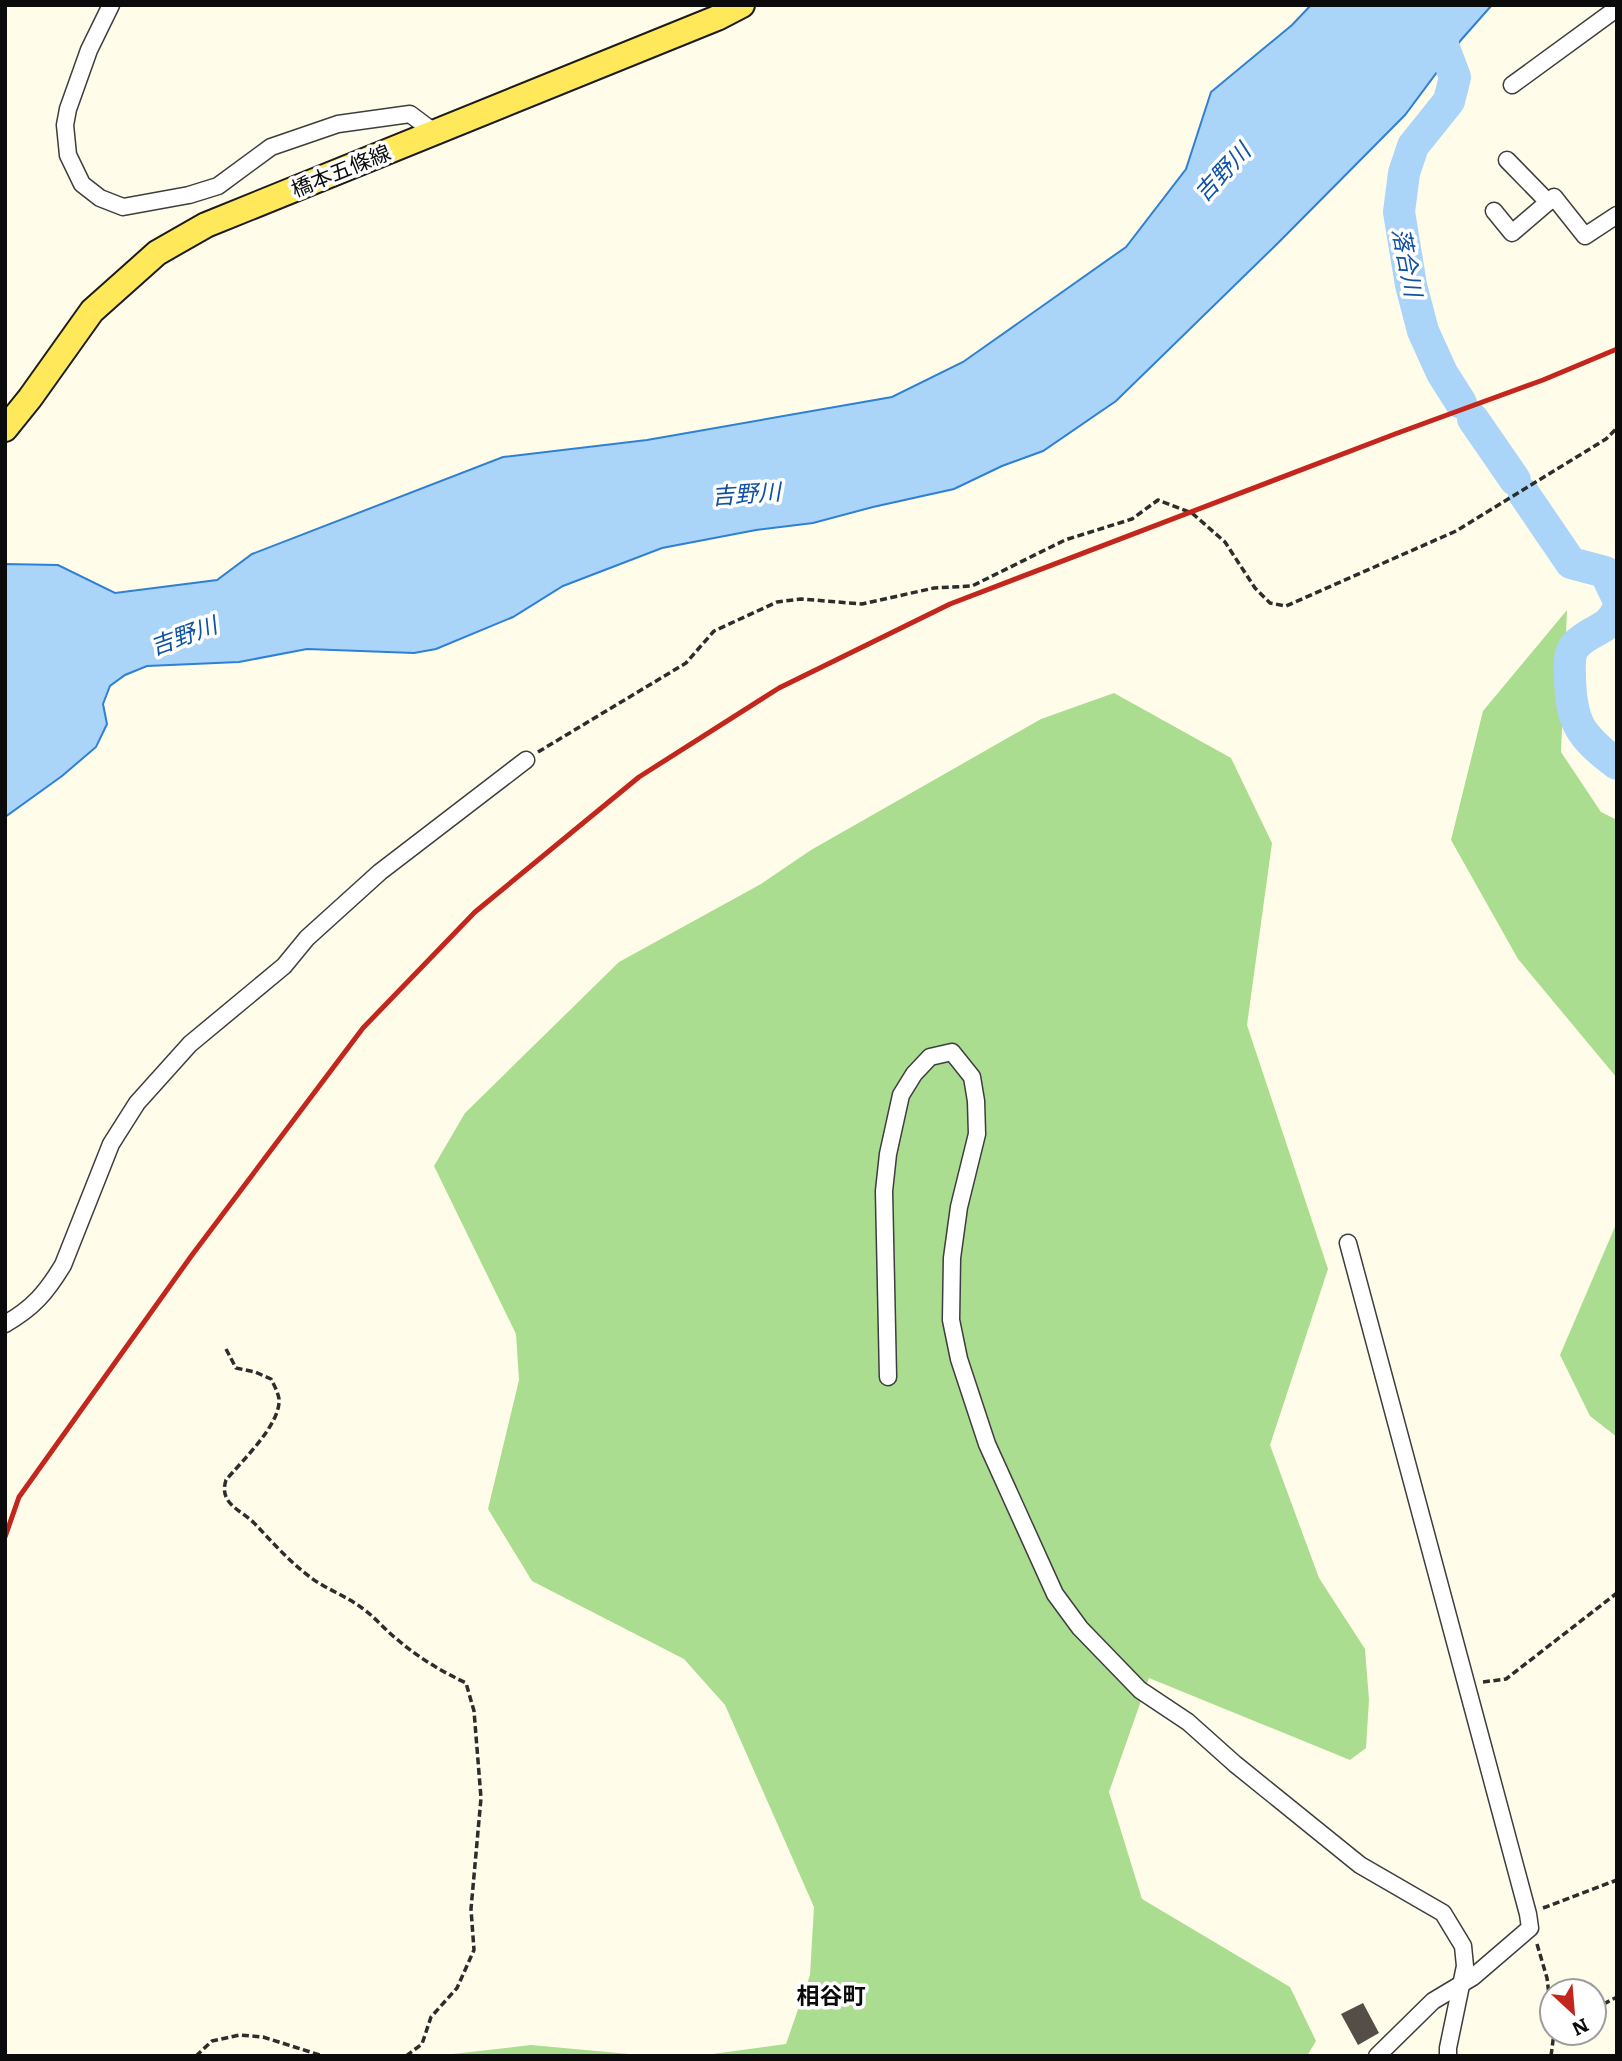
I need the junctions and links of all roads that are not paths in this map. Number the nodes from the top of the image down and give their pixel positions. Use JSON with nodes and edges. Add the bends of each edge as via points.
{"nodes":[{"id":1,"x":111,"y":5,"type":"edge"},
{"id":2,"x":743,"y":5,"type":"edge"},
{"id":3,"x":1617,"y":6,"type":"edge"},
{"id":4,"x":1512,"y":85,"type":"dead end"},
{"id":5,"x":434,"y":132,"type":"junction"},
{"id":6,"x":1507,"y":160,"type":"dead end"},
{"id":7,"x":1548,"y":202,"type":"junction"},
{"id":8,"x":1494,"y":211,"type":"dead end"},
{"id":9,"x":1617,"y":215,"type":"edge"},
{"id":10,"x":5,"y":429,"type":"edge"},
{"id":11,"x":526,"y":760,"type":"road end"},
{"id":12,"x":1348,"y":1243,"type":"dead end"},
{"id":13,"x":5,"y":1324,"type":"edge"},
{"id":14,"x":888,"y":1377,"type":"dead end"},
{"id":15,"x":1461,"y":1983,"type":"junction"},
{"id":16,"x":1377,"y":2056,"type":"edge"},
{"id":17,"x":1448,"y":2056,"type":"edge"}],
"edges":[{"from":1,"to":5,"type":"street","via":[[89,50],[65,125],[68,155],[82,184],[100,198],[123,207],[218,186],[271,147],[338,124],[410,114]]},
{"from":2,"to":5,"type":"main road","name":"橋本五條線"},
{"from":3,"to":4,"type":"street"},
{"from":5,"to":10,"type":"main road","name":"橋本五條線","via":[[206,225],[157,253],[92,312]]},
{"from":6,"to":7,"type":"street"},
{"from":7,"to":8,"type":"street","via":[[1512,233]]},
{"from":7,"to":9,"type":"street","via":[[1553,198],[1585,236]]},
{"from":11,"to":13,"type":"street","via":[[380,872],[307,938],[284,966],[190,1044],[137,1103],[111,1144],[52,1283],[37,1303]]},
{"from":12,"to":15,"type":"street","via":[[1529,1921],[1473,1977]]},
{"from":14,"to":15,"type":"street","via":[[884,1191],[888,1154],[901,1095],[914,1074],[930,1057],[952,1052],[972,1077],[977,1134],[959,1207],[951,1320],[987,1444],[1055,1594],[1080,1628],[1140,1690],[1188,1722],[1360,1865],[1443,1913],[1462,1946],[1465,1966]]},
{"from":15,"to":16,"type":"street","via":[[1433,2001]]},
{"from":15,"to":17,"type":"street"}]}
